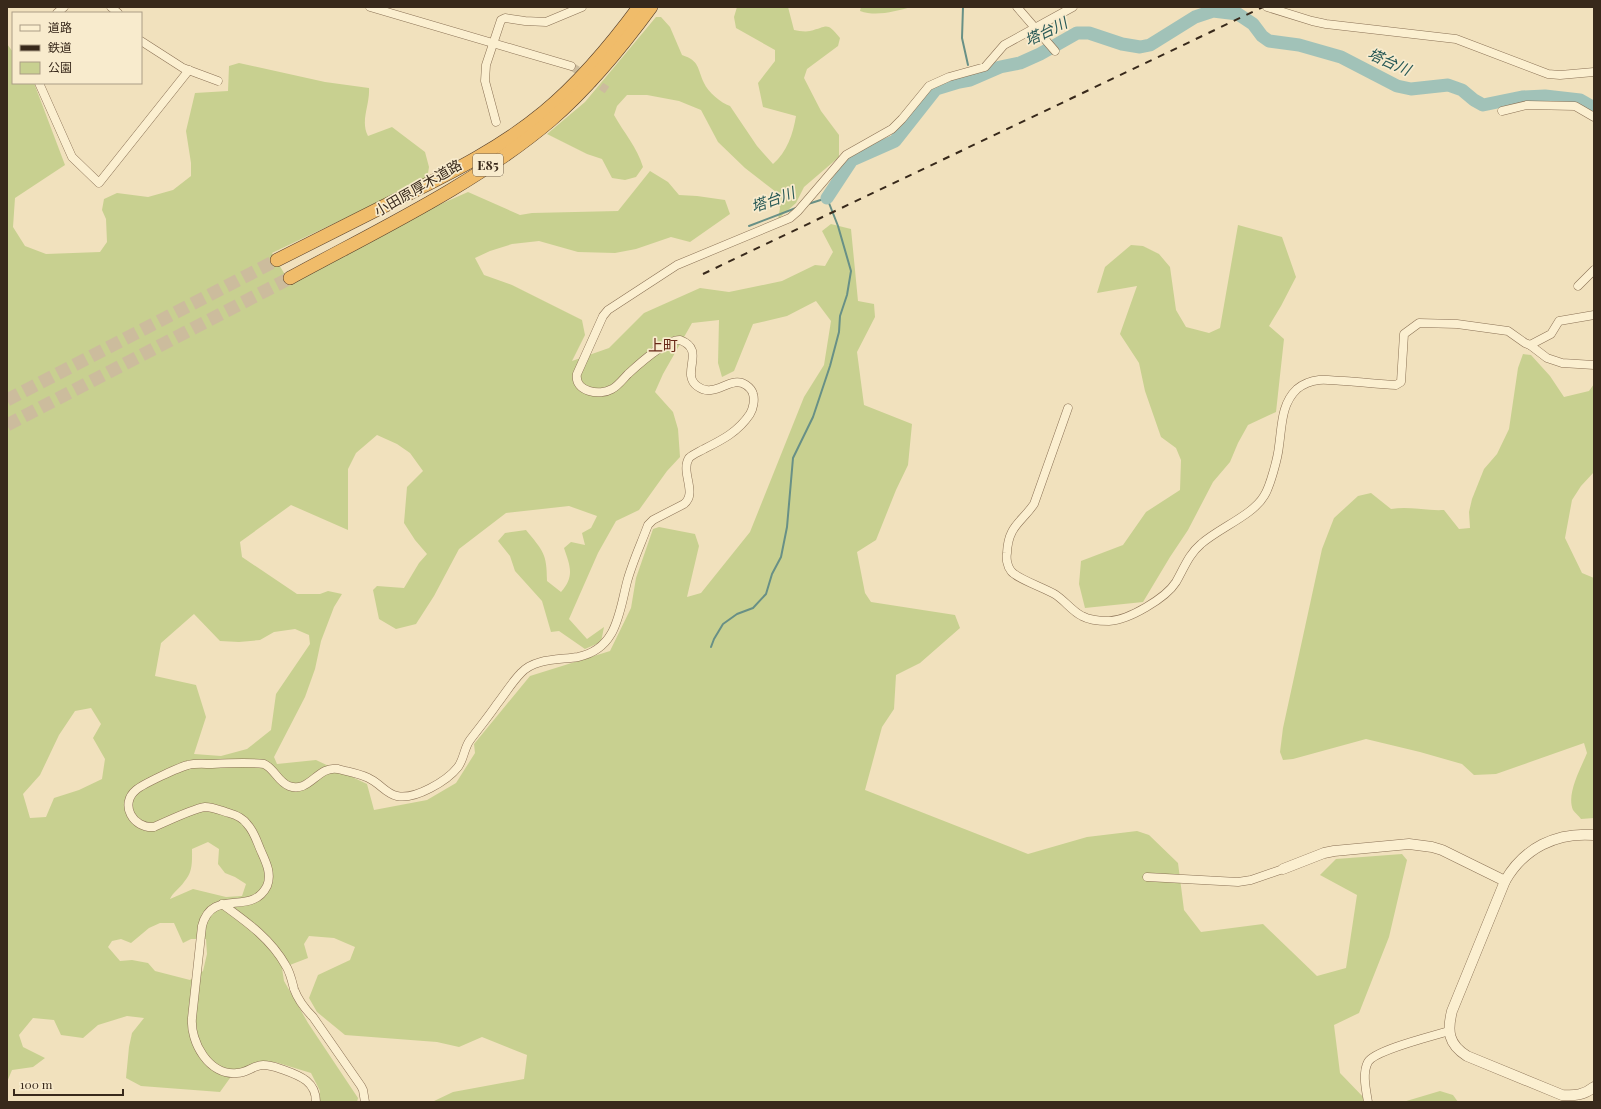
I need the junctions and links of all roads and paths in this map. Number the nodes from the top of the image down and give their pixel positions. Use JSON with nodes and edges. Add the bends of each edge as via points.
{"nodes":[{"id":1,"x":370,"y":7,"type":"edge"},
{"id":2,"x":582,"y":7,"type":"edge"},
{"id":3,"x":639,"y":7,"type":"edge"},
{"id":4,"x":651,"y":7,"type":"edge"},
{"id":5,"x":1017,"y":7,"type":"edge"},
{"id":6,"x":1073,"y":7,"type":"edge"},
{"id":7,"x":1267,"y":7,"type":"edge"},
{"id":8,"x":1036,"y":28,"type":"junction"},
{"id":9,"x":142,"y":42,"type":"edge"},
{"id":10,"x":493,"y":43,"type":"junction"},
{"id":11,"x":1055,"y":51,"type":"dead end"},
{"id":12,"x":571,"y":66,"type":"tunnel mouth"},
{"id":13,"x":189,"y":70,"type":"junction"},
{"id":14,"x":1594,"y":72,"type":"edge"},
{"id":15,"x":218,"y":81,"type":"dead end"},
{"id":16,"x":39,"y":84,"type":"edge"},
{"id":17,"x":1502,"y":110,"type":"dead end"},
{"id":18,"x":1594,"y":117,"type":"edge"},
{"id":19,"x":496,"y":122,"type":"dead end"},
{"id":20,"x":277,"y":260,"type":"tunnel mouth"},
{"id":21,"x":1594,"y":270,"type":"edge"},
{"id":22,"x":290,"y":278,"type":"tunnel mouth"},
{"id":23,"x":1578,"y":286,"type":"dead end"},
{"id":24,"x":1594,"y":315,"type":"edge"},
{"id":25,"x":1530,"y":345,"type":"junction"},
{"id":26,"x":1594,"y":365,"type":"edge"},
{"id":27,"x":1068,"y":408,"type":"dead end"},
{"id":28,"x":1594,"y":835,"type":"edge"},
{"id":29,"x":1283,"y":869,"type":"joint"},
{"id":30,"x":1147,"y":877,"type":"dead end"},
{"id":31,"x":1505,"y":881,"type":"junction"},
{"id":32,"x":222,"y":904,"type":"junction"},
{"id":33,"x":1449,"y":1031,"type":"junction"},
{"id":34,"x":1594,"y":1087,"type":"edge"},
{"id":35,"x":316,"y":1102,"type":"edge"},
{"id":36,"x":365,"y":1102,"type":"edge"},
{"id":37,"x":1368,"y":1102,"type":"edge"}],
"edges":[{"from":1,"to":10,"type":"street"},
{"from":2,"to":10,"type":"street","via":[[546,22],[505,18],[501,20]]},
{"from":3,"to":20,"type":"highway","name":"小田原厚木道路","number":"E85","via":[[601,56],[573,86],[520,131],[466,164]]},
{"from":4,"to":22,"type":"highway","name":"小田原厚木道路","number":"E85","via":[[609,62],[550,120],[526,139],[428,202]]},
{"from":5,"to":8,"type":"street"},
{"from":6,"to":8,"type":"street"},
{"from":7,"to":14,"type":"street","via":[[1326,24],[1456,39],[1548,74],[1560,76]]},
{"from":8,"to":11,"type":"street"},
{"from":8,"to":32,"type":"street","via":[[1004,45],[985,67],[949,77],[929,86],[892,129],[846,155],[790,218],[677,265],[605,313],[577,374],[578,383],[583,389],[594,392],[611,390],[668,343],[680,340],[692,350],[691,376],[696,385],[711,390],[732,382],[743,383],[750,387],[753,393],[752,410],[735,432],[691,456],[687,461],[690,490],[687,501],[648,525],[627,582],[619,616],[608,639],[590,653],[537,663],[523,670],[469,741],[461,762],[448,778],[414,795],[403,797],[390,794],[368,777],[337,769],[325,770],[304,786],[293,787],[285,784],[264,764],[196,764],[184,766],[134,792],[130,800],[130,813],[135,821],[146,827],[154,827],[206,807],[236,815],[249,825],[267,866],[268,883],[263,892],[250,901]]},
{"from":9,"to":13,"type":"street"},
{"from":10,"to":12,"type":"street"},
{"from":10,"to":19,"type":"street","via":[[486,65],[485,81]]},
{"from":13,"to":15,"type":"street"},
{"from":13,"to":16,"type":"street","via":[[99,183],[72,157]]},
{"from":17,"to":18,"type":"street","via":[[1527,105],[1575,106]]},
{"from":21,"to":23,"type":"street"},
{"from":24,"to":25,"type":"street","via":[[1559,321],[1551,334]]},
{"from":25,"to":26,"type":"street","via":[[1547,358],[1562,363]]},
{"from":25,"to":27,"type":"street","via":[[1508,331],[1457,324],[1419,323],[1404,334],[1401,382],[1396,385],[1321,380],[1298,389],[1290,397],[1284,410],[1279,449],[1267,491],[1261,500],[1253,509],[1200,544],[1187,560],[1176,582],[1154,604],[1109,621],[1081,616],[1050,590],[1016,575],[1008,564],[1009,536],[1034,504]]},
{"from":28,"to":31,"type":"street","via":[[1567,835],[1542,844],[1520,860]]},
{"from":29,"to":30,"type":"street","via":[[1238,882]]},
{"from":29,"to":31,"type":"street","via":[[1334,851],[1409,844],[1442,850]]},
{"from":31,"to":33,"type":"street","via":[[1452,1011]]},
{"from":32,"to":35,"type":"street","via":[[208,912],[202,926],[191,1024],[196,1044],[210,1063],[229,1073],[242,1073],[263,1065],[301,1076],[314,1089]]},
{"from":32,"to":36,"type":"street","via":[[264,936],[287,966],[304,1008],[361,1086]]},
{"from":33,"to":34,"type":"street","via":[[1454,1046],[1467,1056],[1562,1095],[1573,1096]]},
{"from":33,"to":37,"type":"street","via":[[1380,1053],[1368,1062],[1365,1076]]}]}
